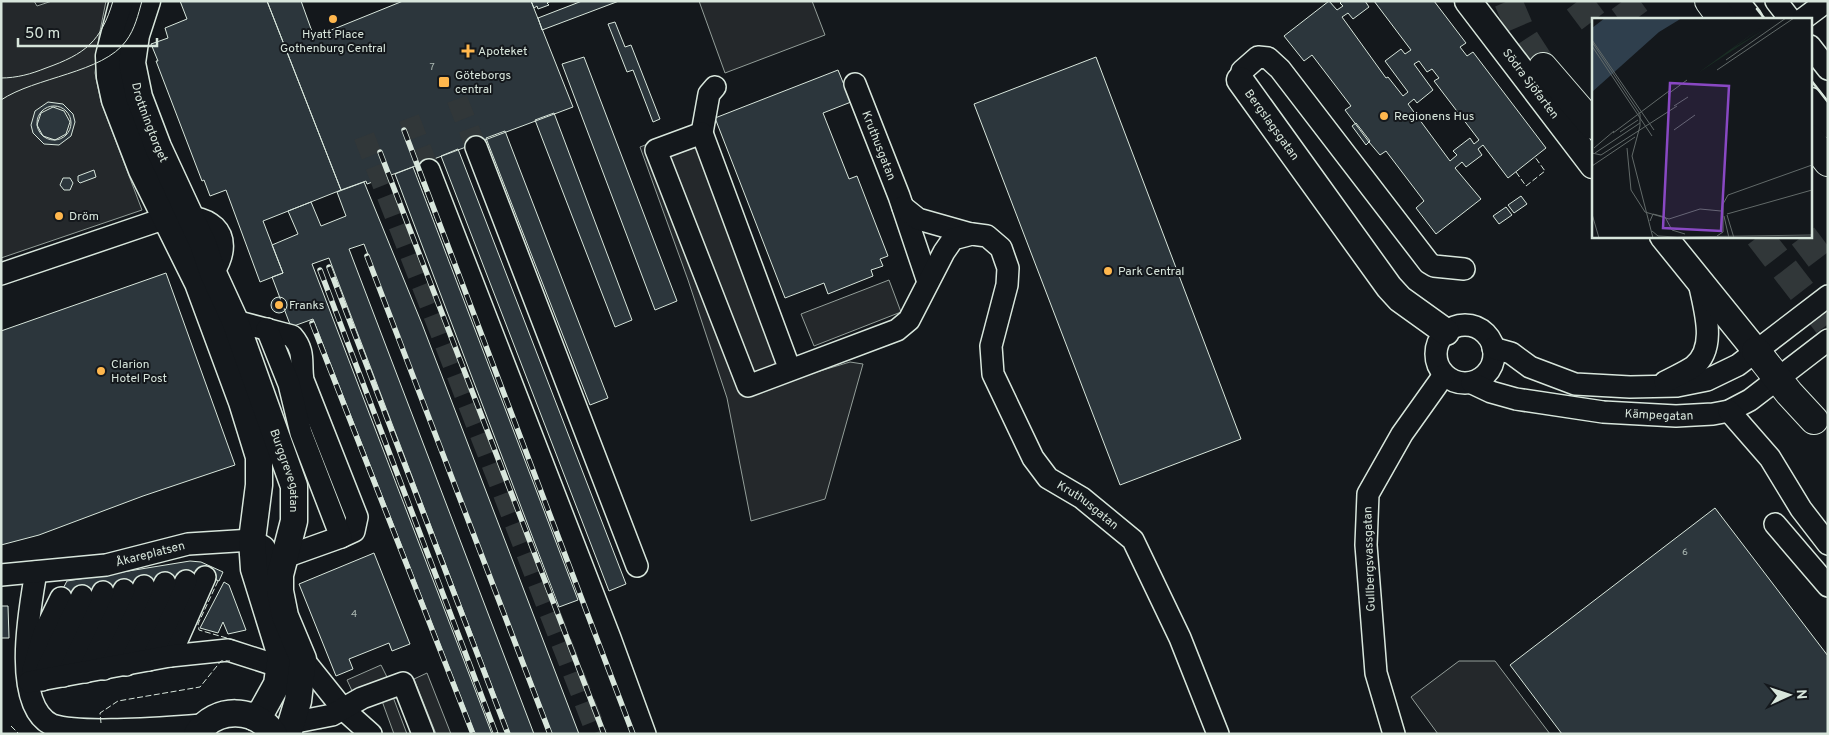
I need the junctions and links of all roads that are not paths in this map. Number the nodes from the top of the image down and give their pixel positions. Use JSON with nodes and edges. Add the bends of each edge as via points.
{"nodes":[{"id":1,"x":122,"y":1,"type":"edge"},
{"id":2,"x":147,"y":1,"type":"edge"},
{"id":3,"x":1468,"y":1,"type":"edge"},
{"id":4,"x":1709,"y":1,"type":"edge"},
{"id":5,"x":1735,"y":1,"type":"edge"},
{"id":6,"x":1776,"y":1,"type":"edge"},
{"id":7,"x":1827,"y":1,"type":"edge"},
{"id":8,"x":1721,"y":18,"type":"edge"},
{"id":9,"x":1748,"y":18,"type":"edge"},
{"id":10,"x":1789,"y":18,"type":"edge"},
{"id":11,"x":1804,"y":18,"type":"edge"},
{"id":12,"x":1812,"y":49,"type":"edge"},
{"id":13,"x":1543,"y":67,"type":"tunnel mouth"},
{"id":14,"x":1828,"y":69,"type":"edge"},
{"id":15,"x":1240,"y":80,"type":"joint"},
{"id":16,"x":855,"y":84,"type":"dead end"},
{"id":17,"x":715,"y":87,"type":"dead end"},
{"id":18,"x":1812,"y":104,"type":"edge"},
{"id":19,"x":1592,"y":124,"type":"edge"},
{"id":20,"x":1828,"y":124,"type":"edge"},
{"id":21,"x":702,"y":134,"type":"junction"},
{"id":22,"x":1812,"y":142,"type":"edge"},
{"id":23,"x":476,"y":147,"type":"tunnel mouth"},
{"id":24,"x":1828,"y":162,"type":"edge"},
{"id":25,"x":1592,"y":164,"type":"edge"},
{"id":26,"x":429,"y":170,"type":"tunnel mouth"},
{"id":27,"x":903,"y":207,"type":"junction"},
{"id":28,"x":178,"y":217,"type":"junction"},
{"id":29,"x":972,"y":234,"type":"junction"},
{"id":30,"x":1665,"y":238,"type":"edge"},
{"id":31,"x":1464,"y":268,"type":"dead end"},
{"id":32,"x":1,"y":274,"type":"edge"},
{"id":33,"x":928,"y":282,"type":"junction"},
{"id":34,"x":1699,"y":282,"type":"junction"},
{"id":35,"x":1828,"y":296,"type":"edge"},
{"id":36,"x":235,"y":320,"type":"junction"},
{"id":37,"x":1446,"y":332,"type":"junction"},
{"id":38,"x":1828,"y":340,"type":"edge"},
{"id":39,"x":1493,"y":348,"type":"junction"},
{"id":40,"x":1756,"y":351,"type":"junction"},
{"id":41,"x":790,"y":370,"type":"junction"},
{"id":42,"x":1444,"y":375,"type":"junction"},
{"id":43,"x":1777,"y":378,"type":"junction"},
{"id":44,"x":1472,"y":382,"type":"junction"},
{"id":45,"x":1654,"y":388,"type":"junction"},
{"id":46,"x":1729,"y":411,"type":"junction"},
{"id":47,"x":1814,"y":420,"type":"dead end"},
{"id":48,"x":1775,"y":524,"type":"dead end"},
{"id":49,"x":252,"y":540,"type":"junction"},
{"id":50,"x":1828,"y":544,"type":"edge"},
{"id":51,"x":282,"y":566,"type":"junction"},
{"id":52,"x":637,"y":566,"type":"dead end"},
{"id":53,"x":36,"y":572,"type":"junction"},
{"id":54,"x":1,"y":575,"type":"edge"},
{"id":55,"x":165,"y":584,"type":"dead end"},
{"id":56,"x":1828,"y":586,"type":"edge"},
{"id":57,"x":61,"y":598,"type":"dead end"},
{"id":58,"x":170,"y":656,"type":"junction"},
{"id":59,"x":149,"y":660,"type":"junction"},
{"id":60,"x":292,"y":663,"type":"junction"},
{"id":61,"x":126,"y":664,"type":"junction"},
{"id":62,"x":94,"y":670,"type":"junction"},
{"id":63,"x":45,"y":680,"type":"junction"},
{"id":64,"x":343,"y":709,"type":"junction"},
{"id":65,"x":254,"y":717,"type":"junction"},
{"id":66,"x":200,"y":729,"type":"edge"},
{"id":67,"x":285,"y":730,"type":"edge"},
{"id":68,"x":371,"y":734,"type":"edge"},
{"id":69,"x":423,"y":734,"type":"edge"},
{"id":70,"x":645,"y":734,"type":"edge"},
{"id":71,"x":1218,"y":734,"type":"edge"},
{"id":72,"x":1394,"y":734,"type":"edge"}],
"edges":[{"from":1,"to":28,"type":"main road","name":"Drottningtorget","via":[[110,56],[112,89],[142,170]]},
{"from":2,"to":28,"type":"main road","name":"Drottningtorget","via":[[134,46],[134,81]]},
{"from":3,"to":25,"type":"main road","name":"Södra Sjöfarten"},
{"from":4,"to":8,"type":"highway"},
{"from":5,"to":9,"type":"main road"},
{"from":6,"to":10,"type":"street"},
{"from":7,"to":11,"type":"street"},
{"from":12,"to":14,"type":"street"},
{"from":13,"to":19,"type":"highway"},
{"from":15,"to":31,"type":"street","name":"Bergslagsgatan","via":[[1242,71],[1258,57],[1268,58],[1280,69],[1429,263]]},
{"from":15,"to":37,"type":"main road","name":"Bergslagsgatan","via":[[1389,287],[1400,299]]},
{"from":16,"to":27,"type":"street","name":"Kruthusgatan"},
{"from":17,"to":21,"type":"street","via":[[709,94]]},
{"from":18,"to":20,"type":"main road"},
{"from":21,"to":41,"type":"street"},
{"from":21,"to":41,"type":"street","via":[[656,150],[748,386]]},
{"from":22,"to":24,"type":"highway"},
{"from":23,"to":52,"type":"street"},
{"from":26,"to":70,"type":"street"},
{"from":27,"to":29,"type":"street","name":"Kruthusgatan","via":[[918,219]]},
{"from":27,"to":33,"type":"street","name":"Kruthusgatan"},
{"from":28,"to":32,"type":"street"},
{"from":28,"to":36,"type":"main road","name":"Burggrevegatan","via":[[213,273]]},
{"from":28,"to":49,"type":"main road","name":"Burggrevegatan","via":[[254,440],[260,470]]},
{"from":29,"to":33,"type":"street","via":[[954,239]]},
{"from":29,"to":71,"type":"street","name":"Kruthusgatan","via":[[987,236],[1001,248],[1008,268],[991,346],[993,374],[1033,458],[1048,478],[1082,498],[1133,540],[1180,638]]},
{"from":30,"to":34,"type":"main road"},
{"from":33,"to":41,"type":"street","via":[[909,320],[897,330]]},
{"from":34,"to":40,"type":"main road"},
{"from":34,"to":45,"type":"street","via":[[1705,314],[1705,350],[1694,366]]},
{"from":35,"to":40,"type":"street"},
{"from":36,"to":51,"type":"main road","name":"Burggrevegatan","via":[[294,486],[296,510]]},
{"from":36,"to":51,"type":"street","via":[[292,336],[303,362],[302,380],[357,517],[354,530]]},
{"from":37,"to":39,"type":"street","via":[[1464,325],[1477,328],[1487,336]]},
{"from":37,"to":42,"type":"street","via":[[1438,342],[1436,354]]},
{"from":38,"to":43,"type":"street","name":"Kämpegatan"},
{"from":39,"to":44,"type":"street","via":[[1491,367]]},
{"from":39,"to":45,"type":"street","via":[[1510,353],[1530,367],[1576,384]]},
{"from":40,"to":43,"type":"highway"},
{"from":40,"to":45,"type":"street","via":[[1738,365],[1707,380]]},
{"from":42,"to":44,"type":"street","via":[[1454,381]]},
{"from":42,"to":72,"type":"street","name":"Gullbergsvassgatan","via":[[1402,434],[1368,494],[1366,546],[1376,673]]},
{"from":43,"to":46,"type":"street","name":"Kämpegatan","via":[[1750,400]]},
{"from":43,"to":47,"type":"highway"},
{"from":44,"to":46,"type":"street","name":"Kämpegatan","via":[[1516,399],[1603,412],[1676,416]]},
{"from":46,"to":50,"type":"street","via":[[1770,458],[1792,497]]},
{"from":48,"to":56,"type":"street"},
{"from":49,"to":51,"type":"street","via":[[264,547]]},
{"from":49,"to":53,"type":"street","name":"Åkareplatsen","via":[[188,544],[106,565]]},
{"from":49,"to":60,"type":"main road","name":"Burggrevegatan","via":[[254,569],[282,656]]},
{"from":51,"to":60,"type":"main road","name":"Burggrevegatan","via":[[280,591]]},
{"from":53,"to":54,"type":"street","name":"Åkareplatsen"},
{"from":53,"to":63,"type":"street","via":[[25,655]]},
{"from":55,"to":61,"type":"street"},
{"from":57,"to":63,"type":"street","via":[[44,633]]},
{"from":58,"to":59,"type":"street"},
{"from":58,"to":59,"type":"street","via":[[196,579]]},
{"from":58,"to":60,"type":"street","via":[[228,650]]},
{"from":59,"to":61,"type":"street"},
{"from":60,"to":64,"type":"street"},
{"from":60,"to":65,"type":"main road","name":"Burggrevegatan","via":[[262,711]]},
{"from":60,"to":67,"type":"main road","name":"Burggrevegatan","via":[[298,701]]},
{"from":61,"to":62,"type":"street"},
{"from":62,"to":63,"type":"street"},
{"from":62,"to":63,"type":"street","via":[[113,591]]},
{"from":63,"to":66,"type":"street","via":[[36,709],[52,725],[69,730]]},
{"from":64,"to":67,"type":"street"},
{"from":64,"to":68,"type":"street"},
{"from":64,"to":69,"type":"street","via":[[362,698],[403,683]]},
{"from":65,"to":66,"type":"main road","via":[[228,714]]},
{"from":65,"to":67,"type":"main road"}]}
